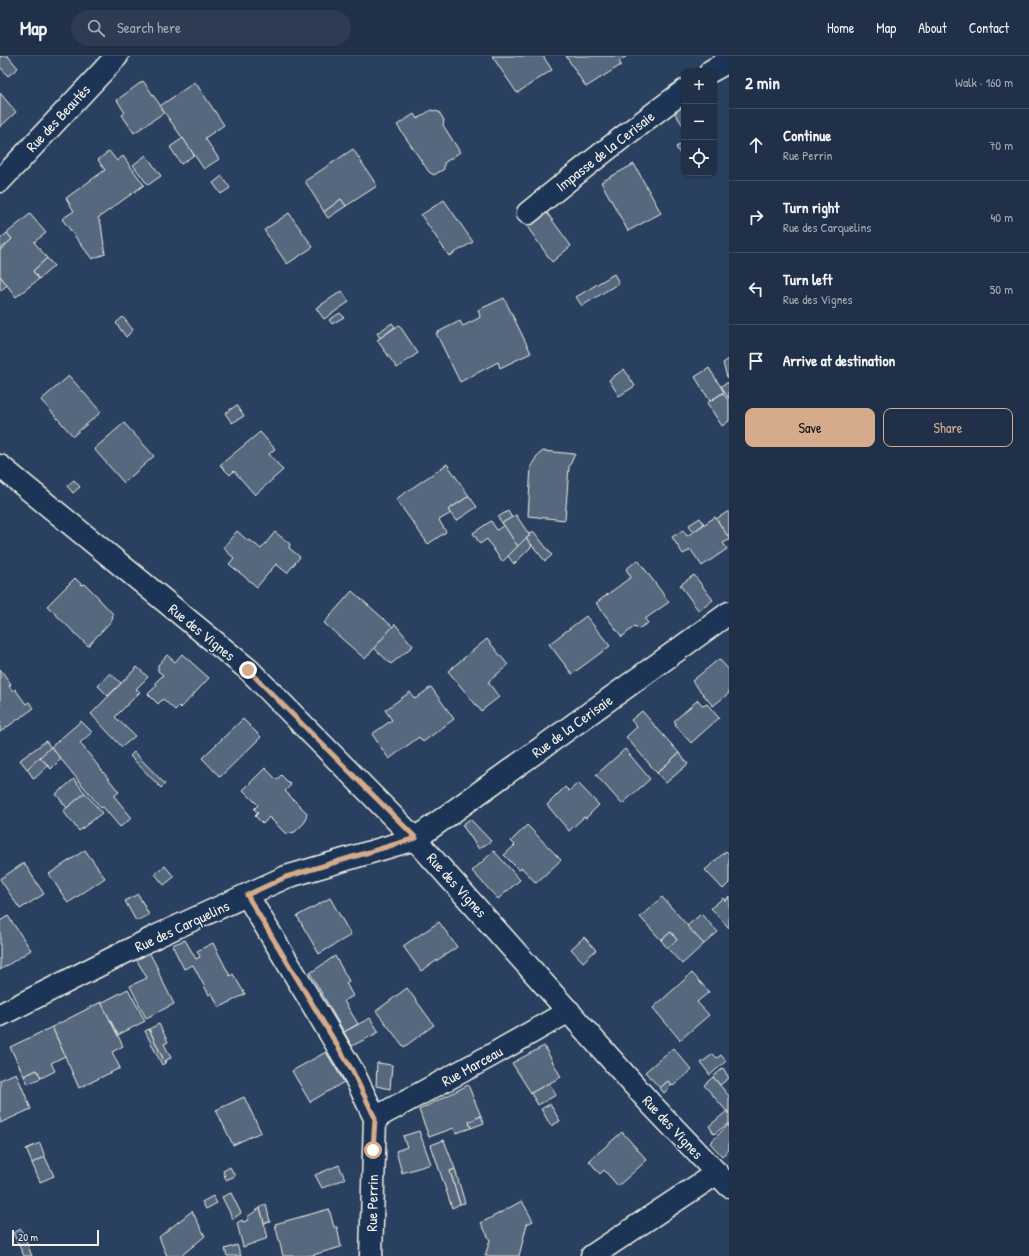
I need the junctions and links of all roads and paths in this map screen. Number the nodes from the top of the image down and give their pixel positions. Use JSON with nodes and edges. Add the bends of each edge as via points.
{"nodes":[{"id":1,"x":117,"y":56,"type":"edge"},
{"id":2,"x":729,"y":61,"type":"edge"},
{"id":3,"x":716,"y":68,"type":"edge"},
{"id":4,"x":681,"y":93,"type":"edge"},
{"id":5,"x":0,"y":181,"type":"edge"},
{"id":6,"x":528,"y":214,"type":"dead end"},
{"id":7,"x":0,"y":466,"type":"edge"},
{"id":8,"x":729,"y":613,"type":"edge"},
{"id":9,"x":416,"y":838,"type":"junction"},
{"id":10,"x":247,"y":895,"type":"junction"},
{"id":11,"x":569,"y":1011,"type":"junction"},
{"id":12,"x":0,"y":1015,"type":"edge"},
{"id":13,"x":375,"y":1118,"type":"junction"},
{"id":14,"x":723,"y":1179,"type":"edge"},
{"id":15,"x":371,"y":1256,"type":"edge"},
{"id":16,"x":592,"y":1256,"type":"edge"}],
"edges":[{"from":1,"to":5,"type":"street","name":"Rue des Beautés"},
{"from":2,"to":3,"type":"street"},
{"from":4,"to":6,"type":"street","name":"Impasse de la Cerisaie","via":[[575,174]]},
{"from":7,"to":9,"type":"street","name":"Rue des Vignes","via":[[248,670]]},
{"from":8,"to":9,"type":"street","name":"Rue de la Cerisaie"},
{"from":9,"to":10,"type":"street","name":"Rue des Carquelins","via":[[286,877]]},
{"from":9,"to":11,"type":"street","name":"Rue des Vignes"},
{"from":10,"to":12,"type":"street","name":"Rue des Carquelins","via":[[158,936]]},
{"from":10,"to":13,"type":"street","name":"Rue Perrin","via":[[352,1070]]},
{"from":11,"to":13,"type":"street","name":"Rue Marceau"},
{"from":11,"to":14,"type":"street","name":"Rue des Vignes","via":[[650,1103]]},
{"from":13,"to":15,"type":"street","name":"Rue Perrin"},
{"from":14,"to":16,"type":"street"}]}
